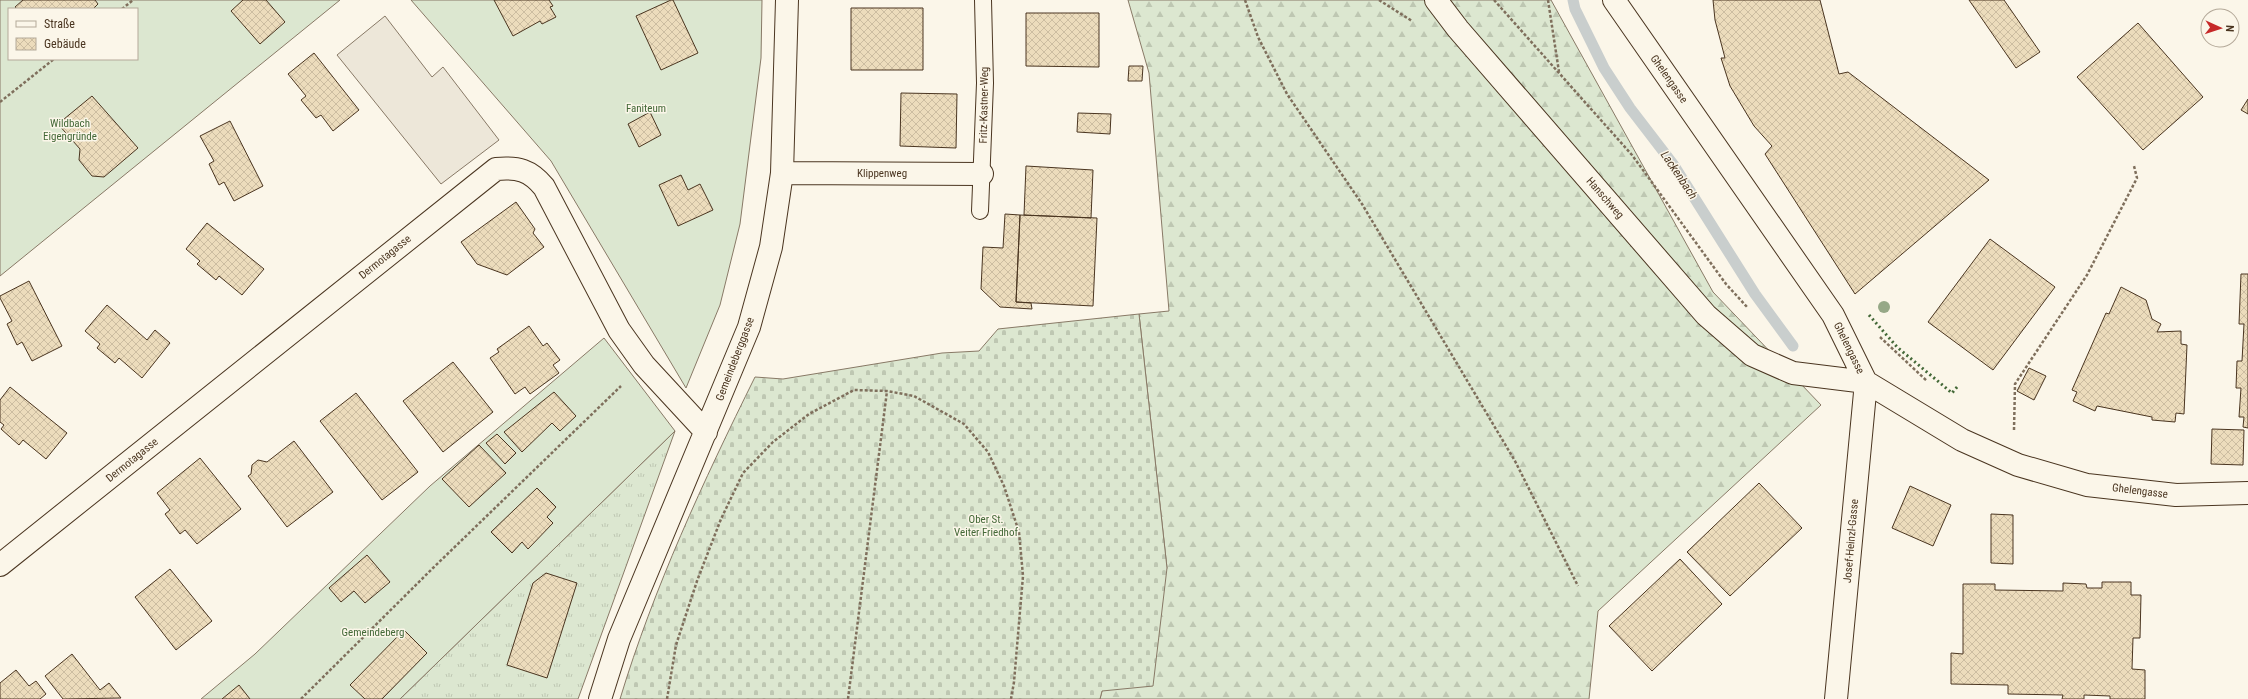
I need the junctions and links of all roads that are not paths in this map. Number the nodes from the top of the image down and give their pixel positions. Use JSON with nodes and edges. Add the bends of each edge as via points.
{"nodes":[{"id":1,"x":787,"y":0,"type":"edge"},
{"id":2,"x":983,"y":0,"type":"edge"},
{"id":3,"x":1436,"y":0,"type":"edge"},
{"id":4,"x":1614,"y":0,"type":"edge"},
{"id":5,"x":782,"y":173,"type":"junction"},
{"id":6,"x":982,"y":174,"type":"junction"},
{"id":7,"x":980,"y":211,"type":"dead end"},
{"id":8,"x":1866,"y":382,"type":"junction"},
{"id":9,"x":706,"y":432,"type":"junction"},
{"id":10,"x":2248,"y":493,"type":"edge"},
{"id":11,"x":0,"y":565,"type":"edge"},
{"id":12,"x":600,"y":699,"type":"edge"},
{"id":13,"x":1836,"y":699,"type":"edge"}],
"edges":[{"from":1,"to":5,"type":"street","name":"Gemeindeberggasse"},
{"from":2,"to":6,"type":"lane","name":"Fritz-Kastner-Weg","via":[[985,83]]},
{"from":3,"to":8,"type":"street","name":"Hanschweg","via":[[1458,29],[1706,315],[1752,355],[1793,374]]},
{"from":4,"to":8,"type":"street","name":"Ghelengasse","via":[[1833,315]]},
{"from":5,"to":6,"type":"street","name":"Klippenweg"},
{"from":5,"to":9,"type":"street","name":"Gemeindeberggasse","via":[[771,247],[749,326]]},
{"from":6,"to":7,"type":"lane","name":"Fritz-Kastner-Weg"},
{"from":8,"to":10,"type":"street","name":"Ghelengasse","via":[[1962,440],[2018,465],[2094,486],[2176,495]]},
{"from":8,"to":13,"type":"street","name":"Josef-Heinzl-Gasse"},
{"from":9,"to":11,"type":"street","name":"Dermotagasse","via":[[644,365],[619,330],[536,176],[514,167],[496,169]]},
{"from":9,"to":12,"type":"street","name":"Gemeindeberggasse","via":[[619,639]]}]}
